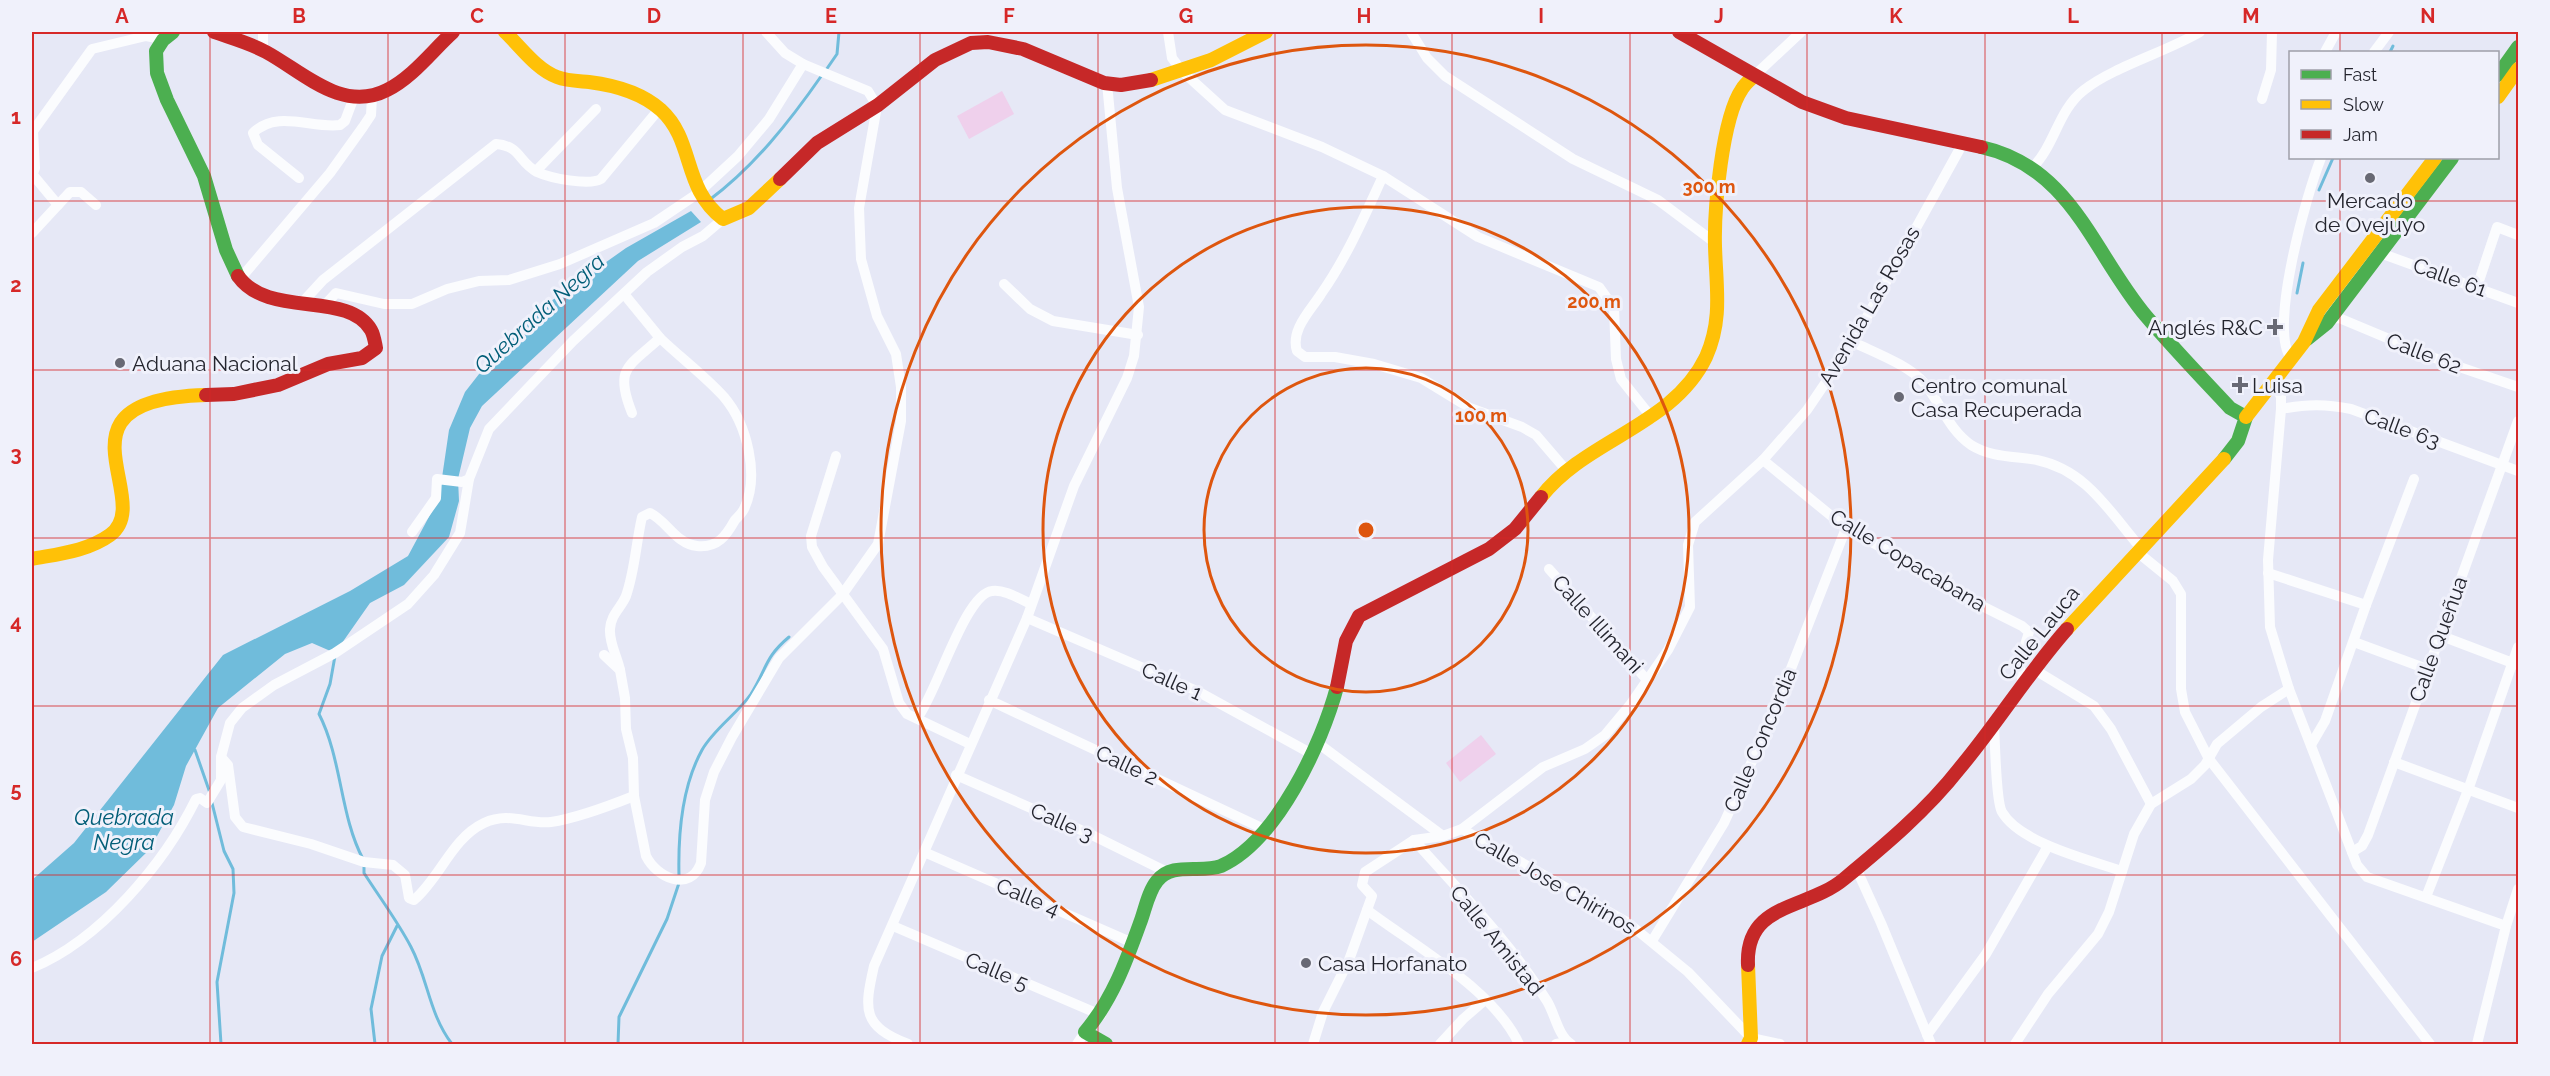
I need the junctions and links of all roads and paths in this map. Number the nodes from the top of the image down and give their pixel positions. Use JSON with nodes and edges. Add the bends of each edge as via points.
{"nodes":[{"id":1,"x":214,"y":32,"type":"edge"},
{"id":2,"x":263,"y":32,"type":"edge"},
{"id":3,"x":453,"y":32,"type":"edge"},
{"id":4,"x":505,"y":32,"type":"edge"},
{"id":5,"x":1168,"y":32,"type":"edge"},
{"id":6,"x":1266,"y":32,"type":"edge"},
{"id":7,"x":1411,"y":32,"type":"edge"},
{"id":8,"x":1679,"y":32,"type":"edge"},
{"id":9,"x":1801,"y":32,"type":"edge"},
{"id":10,"x":2200,"y":32,"type":"edge"},
{"id":11,"x":2272,"y":32,"type":"edge"},
{"id":12,"x":2336,"y":32,"type":"edge"},
{"id":13,"x":2389,"y":32,"type":"edge"},
{"id":14,"x":767,"y":33,"type":"edge"},
{"id":15,"x":167,"y":35,"type":"edge"},
{"id":16,"x":2518,"y":47,"type":"edge"},
{"id":17,"x":263,"y":51,"type":"junction"},
{"id":18,"x":2326,"y":51,"type":"edge"},
{"id":19,"x":2375,"y":51,"type":"edge"},
{"id":20,"x":808,"y":66,"type":"junction"},
{"id":21,"x":2518,"y":69,"type":"edge"},
{"id":22,"x":1182,"y":71,"type":"junction"},
{"id":23,"x":2499,"y":74,"type":"edge"},
{"id":24,"x":1754,"y":76,"type":"junction"},
{"id":25,"x":1107,"y":83,"type":"junction"},
{"id":26,"x":2499,"y":96,"type":"edge"},
{"id":27,"x":354,"y":97,"type":"junction"},
{"id":28,"x":372,"y":97,"type":"junction"},
{"id":29,"x":2262,"y":99,"type":"dead end"},
{"id":30,"x":877,"y":106,"type":"junction"},
{"id":31,"x":660,"y":108,"type":"junction"},
{"id":32,"x":596,"y":109,"type":"dead end"},
{"id":33,"x":1963,"y":143,"type":"junction"},
{"id":34,"x":2321,"y":159,"type":"edge"},
{"id":35,"x":2434,"y":159,"type":"edge"},
{"id":36,"x":2451,"y":159,"type":"edge"},
{"id":37,"x":2033,"y":167,"type":"junction"},
{"id":38,"x":536,"y":171,"type":"junction"},
{"id":39,"x":32,"y":175,"type":"edge"},
{"id":40,"x":1383,"y":176,"type":"junction"},
{"id":41,"x":299,"y":178,"type":"dead end"},
{"id":42,"x":700,"y":197,"type":"junction"},
{"id":43,"x":58,"y":205,"type":"junction"},
{"id":44,"x":96,"y":205,"type":"dead end"},
{"id":45,"x":717,"y":216,"type":"junction"},
{"id":46,"x":32,"y":233,"type":"edge"},
{"id":47,"x":2518,"y":235,"type":"edge"},
{"id":48,"x":1714,"y":242,"type":"junction"},
{"id":49,"x":2368,"y":245,"type":"junction"},
{"id":50,"x":2380,"y":253,"type":"junction"},
{"id":51,"x":240,"y":279,"type":"junction"},
{"id":52,"x":1004,"y":284,"type":"dead end"},
{"id":53,"x":2477,"y":287,"type":"junction"},
{"id":54,"x":624,"y":294,"type":"junction"},
{"id":55,"x":2518,"y":303,"type":"edge"},
{"id":56,"x":300,"y":305,"type":"junction"},
{"id":57,"x":324,"y":306,"type":"junction"},
{"id":58,"x":2319,"y":310,"type":"junction"},
{"id":59,"x":2330,"y":319,"type":"junction"},
{"id":60,"x":1138,"y":335,"type":"junction"},
{"id":61,"x":660,"y":339,"type":"junction"},
{"id":62,"x":1853,"y":342,"type":"junction"},
{"id":63,"x":2304,"y":342,"type":"junction"},
{"id":64,"x":2291,"y":358,"type":"junction"},
{"id":65,"x":2274,"y":382,"type":"junction"},
{"id":66,"x":2518,"y":387,"type":"edge"},
{"id":67,"x":2281,"y":409,"type":"junction"},
{"id":68,"x":632,"y":412,"type":"dead end"},
{"id":69,"x":2246,"y":417,"type":"junction"},
{"id":70,"x":1652,"y":418,"type":"junction"},
{"id":71,"x":2518,"y":421,"type":"edge"},
{"id":72,"x":836,"y":456,"type":"dead end"},
{"id":73,"x":1763,"y":460,"type":"junction"},
{"id":74,"x":2502,"y":465,"type":"junction"},
{"id":75,"x":1566,"y":470,"type":"junction"},
{"id":76,"x":2518,"y":471,"type":"edge"},
{"id":77,"x":2414,"y":479,"type":"dead end"},
{"id":78,"x":466,"y":481,"type":"junction"},
{"id":79,"x":1846,"y":528,"type":"junction"},
{"id":80,"x":412,"y":532,"type":"dead end"},
{"id":81,"x":2138,"y":549,"type":"junction"},
{"id":82,"x":35,"y":554,"type":"edge"},
{"id":83,"x":1549,"y":568,"type":"dead end"},
{"id":84,"x":2268,"y":573,"type":"junction"},
{"id":85,"x":842,"y":595,"type":"junction"},
{"id":86,"x":1031,"y":604,"type":"junction"},
{"id":87,"x":2366,"y":605,"type":"junction"},
{"id":88,"x":1027,"y":618,"type":"junction"},
{"id":89,"x":2439,"y":635,"type":"junction"},
{"id":90,"x":2354,"y":642,"type":"junction"},
{"id":91,"x":2518,"y":646,"type":"edge"},
{"id":92,"x":604,"y":655,"type":"dead end"},
{"id":93,"x":2516,"y":664,"type":"edge"},
{"id":94,"x":2427,"y":669,"type":"junction"},
{"id":95,"x":620,"y":670,"type":"junction"},
{"id":96,"x":2035,"y":670,"type":"junction"},
{"id":97,"x":1647,"y":680,"type":"junction"},
{"id":98,"x":2025,"y":683,"type":"junction"},
{"id":99,"x":2289,"y":689,"type":"junction"},
{"id":100,"x":989,"y":700,"type":"junction"},
{"id":101,"x":918,"y":717,"type":"junction"},
{"id":102,"x":1994,"y":724,"type":"junction"},
{"id":103,"x":970,"y":744,"type":"junction"},
{"id":104,"x":2311,"y":745,"type":"junction"},
{"id":105,"x":1316,"y":749,"type":"junction"},
{"id":106,"x":221,"y":757,"type":"junction"},
{"id":107,"x":2209,"y":759,"type":"junction"},
{"id":108,"x":2394,"y":762,"type":"junction"},
{"id":109,"x":956,"y":775,"type":"junction"},
{"id":110,"x":2468,"y":790,"type":"junction"},
{"id":111,"x":634,"y":796,"type":"junction"},
{"id":112,"x":2151,"y":804,"type":"junction"},
{"id":113,"x":2518,"y":808,"type":"edge"},
{"id":114,"x":1264,"y":829,"type":"junction"},
{"id":115,"x":1462,"y":829,"type":"junction"},
{"id":116,"x":1443,"y":836,"type":"junction"},
{"id":117,"x":1414,"y":840,"type":"junction"},
{"id":118,"x":2048,"y":846,"type":"junction"},
{"id":119,"x":924,"y":852,"type":"junction"},
{"id":120,"x":2352,"y":852,"type":"junction"},
{"id":121,"x":1857,"y":870,"type":"junction"},
{"id":122,"x":2122,"y":871,"type":"junction"},
{"id":123,"x":1167,"y":872,"type":"junction"},
{"id":124,"x":2518,"y":889,"type":"edge"},
{"id":125,"x":2426,"y":897,"type":"junction"},
{"id":126,"x":1367,"y":910,"type":"junction"},
{"id":127,"x":893,"y":926,"type":"junction"},
{"id":128,"x":2506,"y":926,"type":"junction"},
{"id":129,"x":1652,"y":941,"type":"junction"},
{"id":130,"x":1133,"y":943,"type":"junction"},
{"id":131,"x":32,"y":968,"type":"edge"},
{"id":132,"x":1485,"y":1000,"type":"junction"},
{"id":133,"x":1101,"y":1016,"type":"junction"},
{"id":134,"x":1081,"y":1038,"type":"edge"},
{"id":135,"x":1929,"y":1040,"type":"edge"},
{"id":136,"x":1750,"y":1041,"type":"edge"},
{"id":137,"x":893,"y":1042,"type":"edge"},
{"id":138,"x":1570,"y":1043,"type":"edge"},
{"id":139,"x":908,"y":1044,"type":"edge"},
{"id":140,"x":1106,"y":1044,"type":"edge"},
{"id":141,"x":1313,"y":1044,"type":"edge"},
{"id":142,"x":1440,"y":1044,"type":"edge"},
{"id":143,"x":1519,"y":1044,"type":"edge"},
{"id":144,"x":1556,"y":1044,"type":"edge"},
{"id":145,"x":1780,"y":1044,"type":"edge"},
{"id":146,"x":2015,"y":1044,"type":"edge"},
{"id":147,"x":2430,"y":1044,"type":"edge"},
{"id":148,"x":2477,"y":1044,"type":"edge"}],
"edges":[{"from":1,"to":17,"type":"main road"},
{"from":2,"to":17,"type":"street"},
{"from":3,"to":28,"type":"main road","via":[[403,79]]},
{"from":4,"to":31,"type":"main road","via":[[554,76],[610,86]]},
{"from":5,"to":22,"type":"street","via":[[1172,58]]},
{"from":6,"to":22,"type":"main road"},
{"from":7,"to":48,"type":"street","via":[[1427,58],[1445,76],[1573,159],[1658,200]]},
{"from":8,"to":24,"type":"main road"},
{"from":9,"to":24,"type":"street"},
{"from":10,"to":37,"type":"street","via":[[2084,90],[2056,125],[2043,157]]},
{"from":11,"to":29,"type":"street","via":[[2271,70]]},
{"from":12,"to":18,"type":"street"},
{"from":13,"to":19,"type":"street"},
{"from":14,"to":20,"type":"street","via":[[785,53]]},
{"from":15,"to":39,"type":"street","via":[[92,49],[33,130]]},
{"from":15,"to":51,"type":"main road","via":[[155,58],[157,75],[201,169]]},
{"from":16,"to":23,"type":"main road"},
{"from":17,"to":27,"type":"main road","via":[[313,82]]},
{"from":20,"to":30,"type":"street","via":[[868,91]]},
{"from":20,"to":42,"type":"street","via":[[769,119]]},
{"from":21,"to":26,"type":"main road"},
{"from":22,"to":25,"type":"main road","via":[[1130,84]]},
{"from":22,"to":40,"type":"street","via":[[1225,110],[1322,147]]},
{"from":24,"to":33,"type":"main road","via":[[1802,102],[1846,118]]},
{"from":24,"to":48,"type":"main road","via":[[1741,91],[1724,152]]},
{"from":25,"to":30,"type":"main road","via":[[1018,48],[992,42],[970,43],[947,52]]},
{"from":25,"to":60,"type":"street","via":[[1117,188],[1140,307]]},
{"from":27,"to":28,"type":"main road"},
{"from":27,"to":41,"type":"street","via":[[340,125],[288,120],[252,133],[258,145]]},
{"from":28,"to":51,"type":"street","via":[[371,115],[330,173]]},
{"from":30,"to":45,"type":"main road","via":[[839,126],[808,150],[739,215]]},
{"from":30,"to":85,"type":"street","via":[[859,208],[860,248],[877,316],[896,354],[902,387],[901,421],[878,544]]},
{"from":31,"to":38,"type":"street","via":[[595,183]]},
{"from":31,"to":42,"type":"main road","via":[[681,135]]},
{"from":32,"to":38,"type":"street"},
{"from":33,"to":37,"type":"main road"},
{"from":33,"to":62,"type":"street","name":"Avenida Las Rosas"},
{"from":34,"to":64,"type":"street","via":[[2288,282],[2283,340]]},
{"from":35,"to":49,"type":"main road"},
{"from":36,"to":50,"type":"main road"},
{"from":37,"to":69,"type":"main road","via":[[2068,201],[2145,315],[2230,408]]},
{"from":38,"to":56,"type":"street","via":[[508,145],[496,144],[323,280]]},
{"from":39,"to":43,"type":"street"},
{"from":40,"to":70,"type":"street","via":[[1478,237],[1599,287],[1614,308],[1621,380]]},
{"from":40,"to":75,"type":"street","via":[[1344,261],[1300,325],[1295,338],[1297,351],[1305,357],[1344,358],[1421,378],[1470,408],[1536,435]]},
{"from":42,"to":45,"type":"main road"},
{"from":42,"to":57,"type":"street","via":[[613,242],[509,280],[479,281],[399,305],[336,293]]},
{"from":43,"to":44,"type":"street","via":[[70,192],[81,192]]},
{"from":43,"to":46,"type":"street"},
{"from":45,"to":54,"type":"street","via":[[703,236],[647,272]]},
{"from":47,"to":53,"type":"street","via":[[2498,227]]},
{"from":48,"to":70,"type":"main road","via":[[1719,303],[1716,330],[1688,384]]},
{"from":49,"to":50,"type":"main road"},
{"from":49,"to":58,"type":"main road"},
{"from":50,"to":53,"type":"street","name":"Calle 61"},
{"from":50,"to":59,"type":"main road"},
{"from":51,"to":56,"type":"main road","via":[[258,296]]},
{"from":52,"to":60,"type":"street","via":[[1030,309],[1053,321]]},
{"from":53,"to":55,"type":"street","name":"Calle 61"},
{"from":54,"to":61,"type":"street"},
{"from":54,"to":78,"type":"street","via":[[489,429]]},
{"from":56,"to":57,"type":"main road"},
{"from":57,"to":82,"type":"main road","via":[[364,321],[375,339],[376,348],[370,356],[337,361],[277,385],[241,393],[168,398],[132,411],[117,435],[113,453],[125,508],[122,524],[105,540]]},
{"from":58,"to":59,"type":"main road"},
{"from":58,"to":63,"type":"main road"},
{"from":59,"to":63,"type":"main road"},
{"from":59,"to":66,"type":"street","name":"Calle 62","via":[[2339,318],[2442,361]]},
{"from":60,"to":86,"type":"street","via":[[1127,378],[1074,486]]},
{"from":61,"to":68,"type":"street","via":[[625,369],[624,393]]},
{"from":61,"to":95,"type":"street","via":[[723,396],[734,411],[745,440],[750,483],[744,509],[720,541],[696,546],[681,540],[660,518],[650,513],[642,517],[629,586],[613,613],[610,628]]},
{"from":62,"to":73,"type":"street","name":"Avenida Las Rosas","via":[[1807,410]]},
{"from":62,"to":81,"type":"street","via":[[1923,381],[1955,432],[1972,445],[1992,455],[2037,460],[2077,475]]},
{"from":63,"to":64,"type":"main road","name":"Calle Lauca"},
{"from":64,"to":65,"type":"main road","name":"Calle Lauca"},
{"from":65,"to":67,"type":"street","via":[[2281,396]]},
{"from":65,"to":69,"type":"main road","name":"Calle Lauca"},
{"from":67,"to":74,"type":"street","name":"Calle 63","via":[[2327,404],[2351,410]]},
{"from":67,"to":84,"type":"street"},
{"from":69,"to":81,"type":"main road","name":"Calle Lauca","via":[[2238,441],[2222,462]]},
{"from":70,"to":75,"type":"main road"},
{"from":71,"to":74,"type":"street","name":"Calle Queñua"},
{"from":72,"to":85,"type":"street","via":[[811,536],[812,547]]},
{"from":73,"to":79,"type":"street","name":"Calle Copacabana"},
{"from":73,"to":97,"type":"street","name":"Avenida Las Rosas","via":[[1695,522],[1688,545],[1690,607]]},
{"from":74,"to":76,"type":"street","name":"Calle 63"},
{"from":74,"to":89,"type":"street","name":"Calle Queñua"},
{"from":75,"to":105,"type":"main road","via":[[1508,535],[1478,557],[1359,616],[1346,639],[1337,688]]},
{"from":77,"to":87,"type":"street"},
{"from":78,"to":80,"type":"street","via":[[437,479],[435,498]]},
{"from":78,"to":106,"type":"street","via":[[459,533],[434,575],[408,604],[242,708],[230,723]]},
{"from":79,"to":98,"type":"street","name":"Calle Copacabana","via":[[2029,632],[2020,660],[2020,675]]},
{"from":79,"to":129,"type":"street","name":"Calle Concordia","via":[[1772,717],[1724,823]]},
{"from":81,"to":96,"type":"main road","name":"Calle Lauca"},
{"from":81,"to":107,"type":"street","via":[[2173,581],[2181,594],[2181,689],[2185,711]]},
{"from":83,"to":97,"type":"street","name":"Calle Illimani"},
{"from":84,"to":87,"type":"street"},
{"from":84,"to":99,"type":"street","via":[[2270,627]]},
{"from":85,"to":101,"type":"street","via":[[884,650],[899,703],[911,718]]},
{"from":85,"to":111,"type":"street","via":[[779,658],[719,763],[705,800],[698,872],[679,880],[666,877],[650,864],[643,849]]},
{"from":86,"to":88,"type":"street"},
{"from":86,"to":101,"type":"street","via":[[998,591],[976,598]]},
{"from":87,"to":90,"type":"street"},
{"from":88,"to":100,"type":"street"},
{"from":88,"to":105,"type":"street","name":"Calle 1","via":[[1197,691]]},
{"from":89,"to":93,"type":"street"},
{"from":89,"to":94,"type":"street","name":"Calle Queñua"},
{"from":90,"to":94,"type":"street"},
{"from":90,"to":104,"type":"street","via":[[2325,721]]},
{"from":91,"to":93,"type":"street"},
{"from":92,"to":95,"type":"street"},
{"from":93,"to":110,"type":"street"},
{"from":94,"to":108,"type":"street","name":"Calle Queñua"},
{"from":95,"to":111,"type":"street","via":[[633,758]]},
{"from":96,"to":98,"type":"main road","name":"Calle Lauca"},
{"from":96,"to":112,"type":"street","via":[[2094,706],[2111,729]]},
{"from":97,"to":115,"type":"street","name":"Avenida Las Rosas","via":[[1605,735],[1585,749],[1543,766]]},
{"from":98,"to":102,"type":"main road","name":"Calle Lauca"},
{"from":99,"to":104,"type":"street"},
{"from":99,"to":107,"type":"street","via":[[2217,744]]},
{"from":100,"to":103,"type":"street"},
{"from":100,"to":114,"type":"street","name":"Calle 2"},
{"from":101,"to":103,"type":"street"},
{"from":102,"to":118,"type":"street","via":[[2002,813]]},
{"from":102,"to":121,"type":"main road","name":"Calle Lauca","via":[[1931,801]]},
{"from":103,"to":109,"type":"street"},
{"from":104,"to":120,"type":"street"},
{"from":105,"to":114,"type":"main road","via":[[1288,798]]},
{"from":105,"to":116,"type":"street","name":"Calle 1"},
{"from":106,"to":111,"type":"street","via":[[228,765],[235,817],[243,827],[364,862],[393,865],[405,875],[409,898],[414,900],[465,837],[483,823],[500,817],[550,822],[597,811]]},
{"from":106,"to":131,"type":"street","via":[[221,780],[211,798],[207,803],[196,799],[180,832],[158,863],[87,936],[52,960]]},
{"from":107,"to":112,"type":"street","via":[[2191,779]]},
{"from":107,"to":147,"type":"street"},
{"from":108,"to":110,"type":"street"},
{"from":108,"to":120,"type":"street","name":"Calle Queñua","via":[[2368,835],[2362,846]]},
{"from":109,"to":119,"type":"street"},
{"from":109,"to":123,"type":"street","name":"Calle 3"},
{"from":110,"to":113,"type":"street"},
{"from":110,"to":125,"type":"street"},
{"from":112,"to":122,"type":"street","via":[[2134,834]]},
{"from":114,"to":123,"type":"main road","via":[[1226,863],[1210,869],[1177,868]]},
{"from":115,"to":116,"type":"street","name":"Avenida Las Rosas"},
{"from":115,"to":129,"type":"street","name":"Calle Jose Chirinos","via":[[1521,865],[1609,910]]},
{"from":116,"to":117,"type":"street","name":"Avenida Las Rosas"},
{"from":117,"to":126,"type":"street","via":[[1365,873],[1362,885],[1372,896]]},
{"from":117,"to":138,"type":"street","name":"Calle Amistad","via":[[1529,975]]},
{"from":118,"to":122,"type":"street"},
{"from":118,"to":135,"type":"street","via":[[1982,961]]},
{"from":119,"to":127,"type":"street"},
{"from":119,"to":130,"type":"street","name":"Calle 4"},
{"from":120,"to":125,"type":"street","via":[[2367,877]]},
{"from":121,"to":135,"type":"street"},
{"from":121,"to":136,"type":"main road","name":"Calle Lauca","via":[[1755,928],[1747,946]]},
{"from":122,"to":146,"type":"street","via":[[2098,934],[2048,994]]},
{"from":123,"to":130,"type":"main road","via":[[1157,880]]},
{"from":124,"to":128,"type":"street"},
{"from":125,"to":128,"type":"street"},
{"from":126,"to":132,"type":"street","via":[[1455,973]]},
{"from":126,"to":141,"type":"street"},
{"from":127,"to":133,"type":"street","name":"Calle 5"},
{"from":127,"to":137,"type":"street","via":[[873,966],[867,996],[869,1017]]},
{"from":128,"to":148,"type":"street"},
{"from":129,"to":136,"type":"street","name":"Calle Jose Chirinos","via":[[1688,972]]},
{"from":130,"to":133,"type":"main road"},
{"from":132,"to":142,"type":"street","via":[[1462,1018]]},
{"from":132,"to":143,"type":"street","via":[[1499,1012]]},
{"from":133,"to":134,"type":"main road"},
{"from":134,"to":140,"type":"main road"},
{"from":136,"to":145,"type":"street"},
{"from":137,"to":139,"type":"street"},
{"from":138,"to":144,"type":"street"}]}
